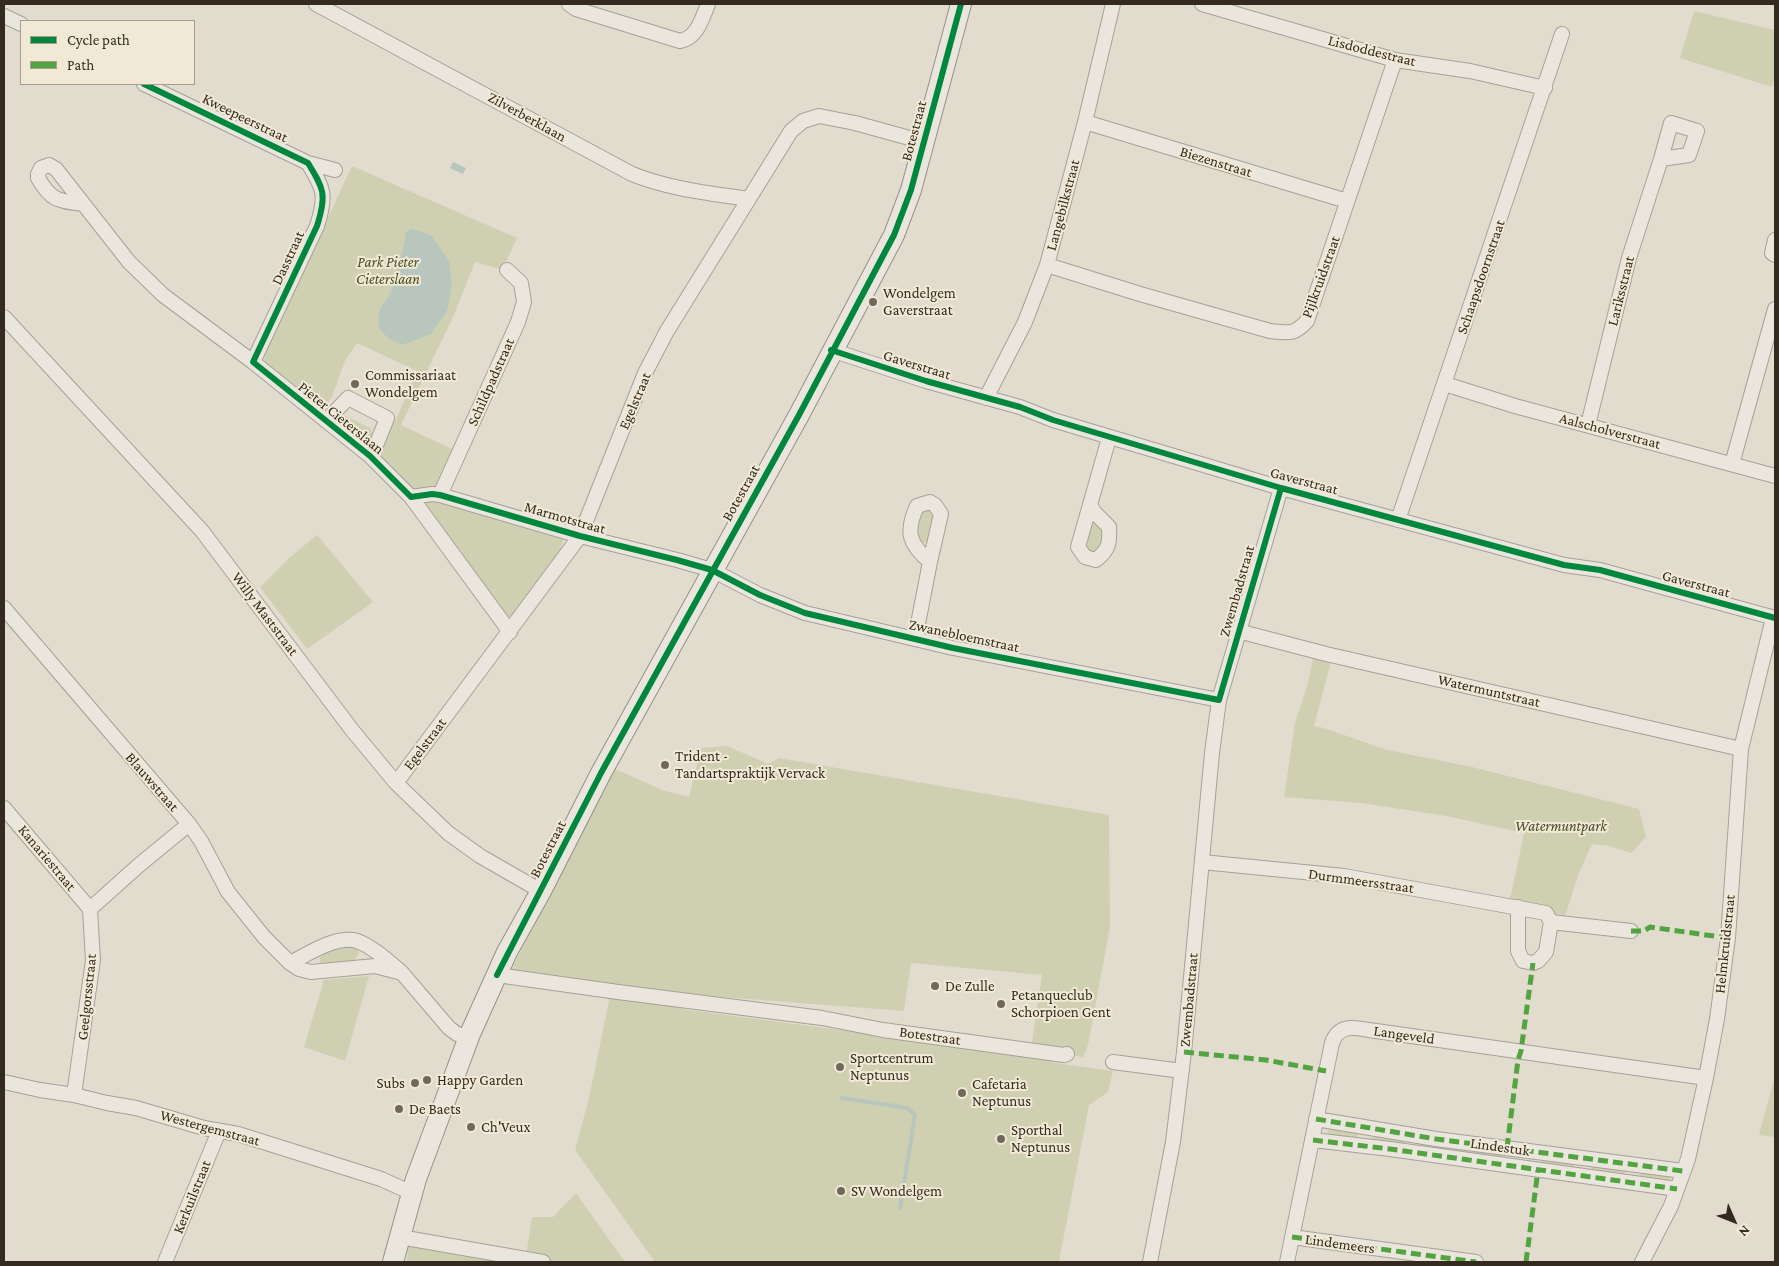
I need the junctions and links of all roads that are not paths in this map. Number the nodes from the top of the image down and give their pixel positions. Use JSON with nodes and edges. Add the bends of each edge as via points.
{"nodes":[{"id":1,"x":316,"y":4,"type":"edge"},
{"id":2,"x":569,"y":4,"type":"edge"},
{"id":3,"x":708,"y":4,"type":"edge"},
{"id":4,"x":961,"y":4,"type":"edge"},
{"id":5,"x":1113,"y":4,"type":"edge"},
{"id":6,"x":1202,"y":4,"type":"edge"},
{"id":7,"x":4,"y":16,"type":"edge"},
{"id":8,"x":20,"y":24,"type":"edge"},
{"id":9,"x":1562,"y":34,"type":"dead end"},
{"id":10,"x":1395,"y":60,"type":"junction"},
{"id":11,"x":146,"y":85,"type":"edge"},
{"id":12,"x":1545,"y":88,"type":"junction"},
{"id":13,"x":1084,"y":122,"type":"junction"},
{"id":14,"x":924,"y":142,"type":"junction"},
{"id":15,"x":1661,"y":158,"type":"dead end"},
{"id":16,"x":308,"y":163,"type":"junction"},
{"id":17,"x":335,"y":170,"type":"dead end"},
{"id":18,"x":748,"y":199,"type":"junction"},
{"id":19,"x":1348,"y":201,"type":"junction"},
{"id":20,"x":83,"y":204,"type":"dead end"},
{"id":21,"x":1775,"y":240,"type":"edge"},
{"id":22,"x":1775,"y":255,"type":"edge"},
{"id":23,"x":1047,"y":265,"type":"junction"},
{"id":24,"x":507,"y":270,"type":"dead end"},
{"id":25,"x":1775,"y":309,"type":"edge"},
{"id":26,"x":4,"y":316,"type":"edge"},
{"id":27,"x":832,"y":350,"type":"junction"},
{"id":28,"x":253,"y":362,"type":"junction"},
{"id":29,"x":1444,"y":384,"type":"junction"},
{"id":30,"x":986,"y":398,"type":"junction"},
{"id":31,"x":326,"y":421,"type":"junction"},
{"id":32,"x":1588,"y":425,"type":"junction"},
{"id":33,"x":1109,"y":438,"type":"junction"},
{"id":34,"x":370,"y":456,"type":"junction"},
{"id":35,"x":1732,"y":464,"type":"junction"},
{"id":36,"x":1775,"y":476,"type":"edge"},
{"id":37,"x":1281,"y":488,"type":"junction"},
{"id":38,"x":440,"y":495,"type":"junction"},
{"id":39,"x":410,"y":497,"type":"junction"},
{"id":40,"x":1091,"y":506,"type":"dead end"},
{"id":41,"x":1398,"y":520,"type":"junction"},
{"id":42,"x":580,"y":536,"type":"junction"},
{"id":43,"x":930,"y":562,"type":"dead end"},
{"id":44,"x":712,"y":570,"type":"junction"},
{"id":45,"x":4,"y":608,"type":"edge"},
{"id":46,"x":1774,"y":618,"type":"edge"},
{"id":47,"x":1238,"y":631,"type":"junction"},
{"id":48,"x":510,"y":632,"type":"junction"},
{"id":49,"x":915,"y":639,"type":"junction"},
{"id":50,"x":1219,"y":700,"type":"junction"},
{"id":51,"x":1741,"y":749,"type":"junction"},
{"id":52,"x":396,"y":782,"type":"junction"},
{"id":53,"x":4,"y":808,"type":"edge"},
{"id":54,"x":189,"y":824,"type":"junction"},
{"id":55,"x":1202,"y":862,"type":"junction"},
{"id":56,"x":541,"y":891,"type":"junction"},
{"id":57,"x":1518,"y":907,"type":"junction"},
{"id":58,"x":90,"y":909,"type":"junction"},
{"id":59,"x":1551,"y":922,"type":"junction"},
{"id":60,"x":1631,"y":931,"type":"dead end"},
{"id":61,"x":290,"y":963,"type":"junction"},
{"id":62,"x":402,"y":973,"type":"junction"},
{"id":63,"x":497,"y":975,"type":"junction"},
{"id":64,"x":469,"y":1037,"type":"junction"},
{"id":65,"x":1067,"y":1054,"type":"dead end"},
{"id":66,"x":1113,"y":1062,"type":"dead end"},
{"id":67,"x":1182,"y":1071,"type":"junction"},
{"id":68,"x":1706,"y":1078,"type":"junction"},
{"id":69,"x":4,"y":1082,"type":"edge"},
{"id":70,"x":74,"y":1095,"type":"junction"},
{"id":71,"x":1316,"y":1119,"type":"junction"},
{"id":72,"x":218,"y":1131,"type":"junction"},
{"id":73,"x":1313,"y":1140,"type":"junction"},
{"id":74,"x":1684,"y":1171,"type":"junction"},
{"id":75,"x":1677,"y":1189,"type":"junction"},
{"id":76,"x":412,"y":1193,"type":"junction"},
{"id":77,"x":1292,"y":1237,"type":"junction"},
{"id":78,"x":400,"y":1238,"type":"junction"},
{"id":79,"x":165,"y":1262,"type":"edge"},
{"id":80,"x":393,"y":1262,"type":"edge"},
{"id":81,"x":543,"y":1262,"type":"edge"},
{"id":82,"x":1150,"y":1262,"type":"edge"},
{"id":83,"x":1288,"y":1262,"type":"edge"},
{"id":84,"x":1476,"y":1262,"type":"edge"},
{"id":85,"x":1642,"y":1262,"type":"edge"}],
"edges":[{"from":1,"to":18,"type":"street","name":"Zilverberklaan","via":[[632,174],[671,187]]},
{"from":2,"to":3,"type":"street","via":[[576,9],[680,41],[688,40],[695,33]]},
{"from":4,"to":14,"type":"street","name":"Botestraat"},
{"from":5,"to":13,"type":"street","name":"Langebilkstraat"},
{"from":6,"to":10,"type":"street","name":"Lisdoddestraat"},
{"from":7,"to":8,"type":"street"},
{"from":9,"to":12,"type":"street","name":"Schaapsdoornstraat"},
{"from":10,"to":12,"type":"street","name":"Lisdoddestraat","via":[[1470,71]]},
{"from":10,"to":19,"type":"street","name":"Pijlkruidstraat"},
{"from":11,"to":16,"type":"street","name":"Kweepeerstraat"},
{"from":12,"to":29,"type":"street","name":"Schaapsdoornstraat"},
{"from":13,"to":19,"type":"street","name":"Biezenstraat"},
{"from":13,"to":23,"type":"street","name":"Langebilkstraat"},
{"from":14,"to":18,"type":"street","name":"Egelstraat","via":[[855,122],[819,116],[803,121],[791,131]]},
{"from":14,"to":27,"type":"street","name":"Botestraat","via":[[894,235]]},
{"from":15,"to":32,"type":"street","name":"Lariksstraat","via":[[1629,258]]},
{"from":16,"to":17,"type":"street","name":"Kweepeerstraat"},
{"from":16,"to":28,"type":"street","name":"Dasstraat","via":[[322,186],[322,213]]},
{"from":18,"to":42,"type":"street","name":"Egelstraat","via":[[667,332],[646,373]]},
{"from":19,"to":23,"type":"street","name":"Pijlkruidstraat","via":[[1308,321],[1298,330],[1270,331]]},
{"from":20,"to":28,"type":"street","name":"Pieter Cieterslaan","via":[[129,262],[163,295]]},
{"from":21,"to":22,"type":"street","via":[[1772,253]]},
{"from":23,"to":30,"type":"street","name":"Langebilkstraat","via":[[1025,322]]},
{"from":24,"to":38,"type":"street","name":"Schildpadstraat","via":[[521,283],[524,302]]},
{"from":25,"to":35,"type":"street"},
{"from":26,"to":52,"type":"street","name":"Willy Maststraat","via":[[202,531],[352,730]]},
{"from":27,"to":30,"type":"street","name":"Gaverstraat"},
{"from":27,"to":44,"type":"street","name":"Botestraat"},
{"from":28,"to":31,"type":"street","name":"Pieter Cieterslaan"},
{"from":29,"to":32,"type":"street","name":"Aalscholverstraat"},
{"from":29,"to":41,"type":"street","name":"Schaapsdoornstraat"},
{"from":30,"to":33,"type":"street","name":"Gaverstraat"},
{"from":31,"to":34,"type":"street","name":"Pieter Cieterslaan"},
{"from":31,"to":34,"type":"street","name":"Pieter Cieterslaan","via":[[348,398],[387,418]]},
{"from":32,"to":35,"type":"street","name":"Aalscholverstraat"},
{"from":33,"to":37,"type":"street","name":"Gaverstraat"},
{"from":33,"to":40,"type":"street"},
{"from":34,"to":39,"type":"street","name":"Pieter Cieterslaan"},
{"from":35,"to":36,"type":"street","name":"Aalscholverstraat"},
{"from":37,"to":41,"type":"street","name":"Gaverstraat"},
{"from":37,"to":47,"type":"street","name":"Zwembadstraat"},
{"from":38,"to":39,"type":"street","name":"Marmotstraat"},
{"from":38,"to":42,"type":"street","name":"Marmotstraat"},
{"from":39,"to":48,"type":"street","name":"Pieter Cieterslaan"},
{"from":41,"to":46,"type":"street","name":"Gaverstraat","via":[[1564,565],[1600,570]]},
{"from":42,"to":44,"type":"street","name":"Marmotstraat"},
{"from":42,"to":48,"type":"street","name":"Egelstraat"},
{"from":43,"to":49,"type":"street"},
{"from":44,"to":49,"type":"street","name":"Zwanebloemstraat","via":[[760,595],[805,613]]},
{"from":44,"to":56,"type":"street","name":"Botestraat","via":[[603,768]]},
{"from":45,"to":54,"type":"street","name":"Blauwstraat"},
{"from":46,"to":51,"type":"street","name":"Helmkruidstraat"},
{"from":47,"to":50,"type":"street","name":"Zwembadstraat"},
{"from":47,"to":51,"type":"street","name":"Watermuntstraat"},
{"from":48,"to":52,"type":"street","name":"Egelstraat"},
{"from":49,"to":50,"type":"street","name":"Zwanebloemstraat"},
{"from":50,"to":55,"type":"street","name":"Zwembadstraat"},
{"from":51,"to":68,"type":"street","name":"Helmkruidstraat","via":[[1728,938]]},
{"from":52,"to":56,"type":"street","name":"Willy Maststraat","via":[[448,833],[480,856]]},
{"from":53,"to":58,"type":"street","name":"Kanariestraat"},
{"from":54,"to":58,"type":"street"},
{"from":54,"to":61,"type":"street","name":"Blauwstraat","via":[[228,892]]},
{"from":55,"to":57,"type":"street","name":"Durmmeersstraat","via":[[1344,876]]},
{"from":55,"to":67,"type":"street","name":"Zwembadstraat"},
{"from":56,"to":63,"type":"street","name":"Botestraat"},
{"from":57,"to":59,"type":"street","name":"Durmmeersstraat","via":[[1546,913]]},
{"from":57,"to":59,"type":"street","via":[[1518,950],[1522,961],[1533,963],[1546,952]]},
{"from":58,"to":70,"type":"street","name":"Geelgorsstraat","via":[[93,960]]},
{"from":59,"to":60,"type":"street"},
{"from":61,"to":62,"type":"street","name":"Blauwstraat","via":[[311,972],[368,966]]},
{"from":61,"to":62,"type":"street","via":[[330,944],[352,940]]},
{"from":62,"to":64,"type":"street","via":[[449,1028]]},
{"from":63,"to":64,"type":"street","name":"Botestraat"},
{"from":63,"to":65,"type":"street","name":"Botestraat"},
{"from":64,"to":76,"type":"street","name":"Botestraat"},
{"from":66,"to":67,"type":"street"},
{"from":67,"to":82,"type":"street","name":"Zwembadstraat","via":[[1173,1142]]},
{"from":68,"to":71,"type":"street","name":"Langeveld","via":[[1343,1028],[1332,1042]]},
{"from":68,"to":74,"type":"street","name":"Helmkruidstraat"},
{"from":69,"to":70,"type":"street","name":"Westergemstraat"},
{"from":70,"to":72,"type":"street","name":"Westergemstraat"},
{"from":71,"to":73,"type":"street","name":"Langeveld"},
{"from":71,"to":74,"type":"street","name":"Lindestuk"},
{"from":72,"to":76,"type":"street","name":"Westergemstraat","via":[[238,1134],[381,1179]]},
{"from":72,"to":79,"type":"street","name":"Kerkuilstraat"},
{"from":73,"to":75,"type":"street","name":"Lindestuk"},
{"from":73,"to":77,"type":"street","name":"Langeveld"},
{"from":74,"to":75,"type":"street","name":"Helmkruidstraat"},
{"from":75,"to":85,"type":"street","name":"Helmkruidstraat"},
{"from":76,"to":78,"type":"street","name":"Botestraat"},
{"from":77,"to":83,"type":"street","name":"Langeveld"},
{"from":77,"to":84,"type":"street","name":"Lindemeers"},
{"from":78,"to":80,"type":"street","name":"Botestraat"},
{"from":78,"to":81,"type":"street"}]}
